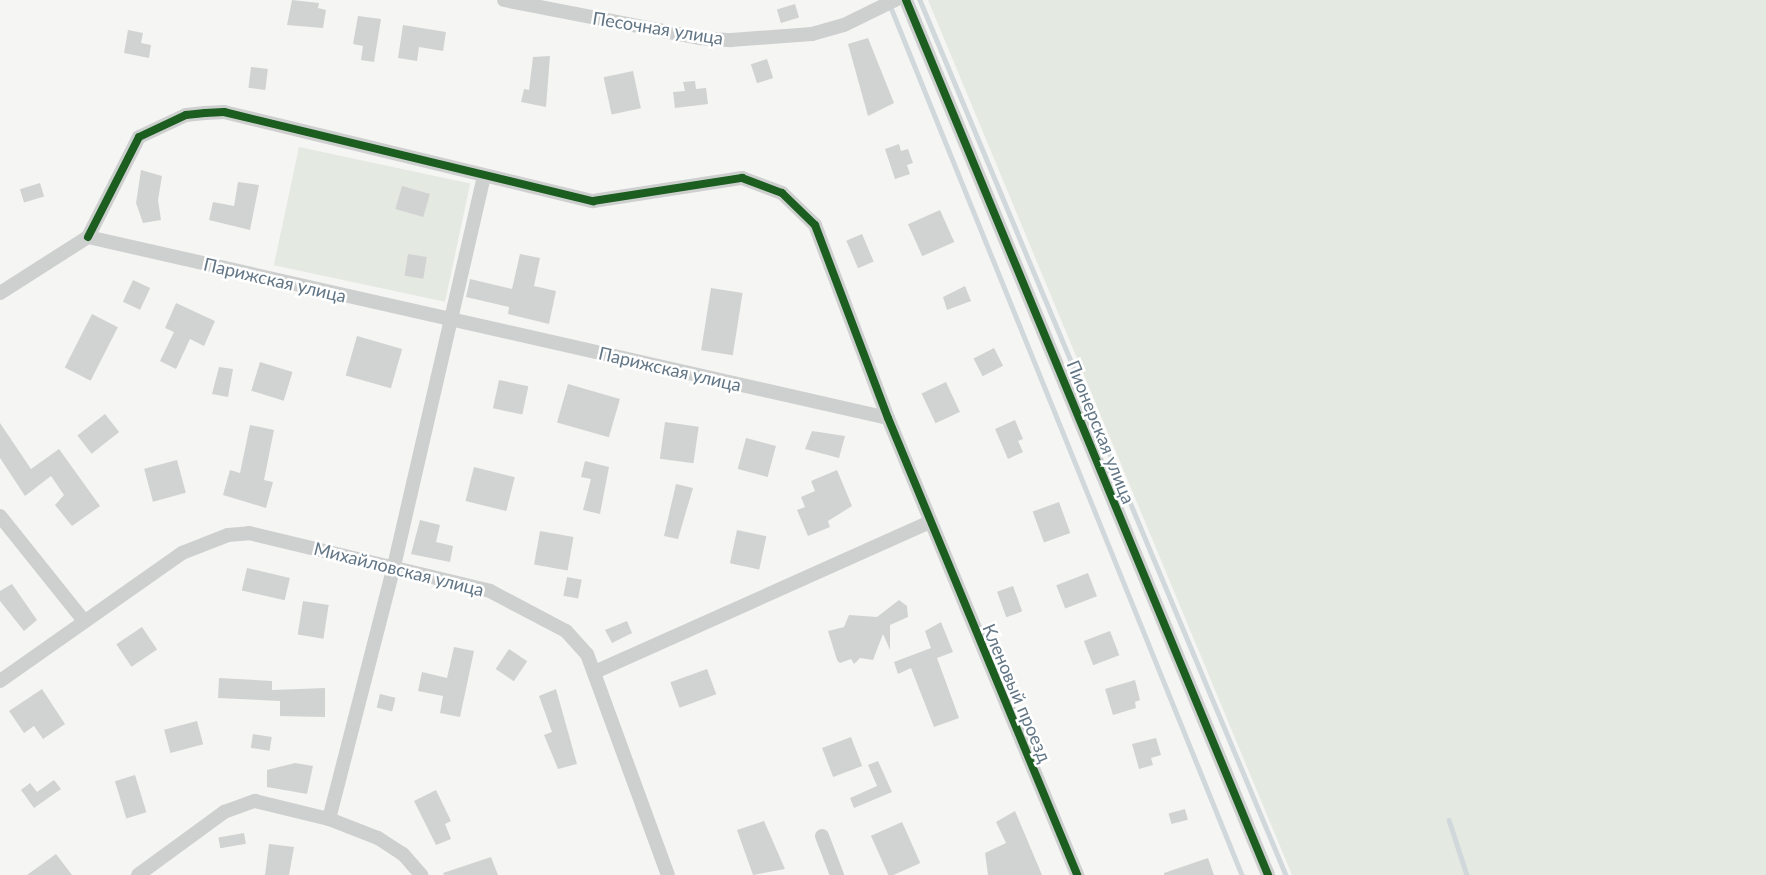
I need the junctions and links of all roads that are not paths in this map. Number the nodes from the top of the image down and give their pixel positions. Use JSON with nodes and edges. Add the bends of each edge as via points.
{"nodes":[{"id":1,"x":504,"y":0,"type":"edge"},
{"id":2,"x":895,"y":0,"type":"edge"},
{"id":3,"x":906,"y":0,"type":"edge"},
{"id":4,"x":484,"y":176,"type":"junction"},
{"id":5,"x":88,"y":237,"type":"junction"},
{"id":6,"x":0,"y":293,"type":"edge"},
{"id":7,"x":451,"y":320,"type":"junction"},
{"id":8,"x":888,"y":418,"type":"junction"},
{"id":9,"x":0,"y":516,"type":"edge"},
{"id":10,"x":930,"y":522,"type":"junction"},
{"id":11,"x":394,"y":566,"type":"junction"},
{"id":12,"x":84,"y":621,"type":"junction"},
{"id":13,"x":597,"y":671,"type":"junction"},
{"id":14,"x":0,"y":682,"type":"edge"},
{"id":15,"x":329,"y":819,"type":"junction"},
{"id":16,"x":822,"y":836,"type":"dead end"},
{"id":17,"x":138,"y":875,"type":"edge"},
{"id":18,"x":421,"y":875,"type":"edge"},
{"id":19,"x":668,"y":875,"type":"edge"},
{"id":20,"x":837,"y":875,"type":"edge"},
{"id":21,"x":1077,"y":875,"type":"edge"},
{"id":22,"x":1268,"y":875,"type":"edge"}],
"edges":[{"from":1,"to":2,"type":"street","name":"Песочная улица","via":[[700,38],[731,40],[812,34],[844,25]]},
{"from":3,"to":22,"type":"street","name":"Пионерская улица"},
{"from":4,"to":5,"type":"street","via":[[224,112],[186,115],[139,137]]},
{"from":4,"to":7,"type":"street"},
{"from":4,"to":8,"type":"street","via":[[593,201],[742,178],[782,193],[815,225]]},
{"from":5,"to":6,"type":"street"},
{"from":5,"to":7,"type":"street","name":"Парижская улица"},
{"from":7,"to":8,"type":"street","name":"Парижская улица"},
{"from":7,"to":11,"type":"street"},
{"from":8,"to":10,"type":"street"},
{"from":9,"to":12,"type":"street"},
{"from":10,"to":13,"type":"street"},
{"from":10,"to":21,"type":"street","name":"Кленовый проезд"},
{"from":11,"to":12,"type":"street","name":"Михайловская улица","via":[[249,533],[228,535],[182,553]]},
{"from":11,"to":13,"type":"street","name":"Михайловская улица","via":[[514,600],[566,631]]},
{"from":11,"to":15,"type":"street"},
{"from":12,"to":14,"type":"street","name":"Михайловская улица"},
{"from":13,"to":19,"type":"street","name":"Михайловская улица"},
{"from":15,"to":17,"type":"street","via":[[268,802],[238,806]]},
{"from":15,"to":18,"type":"street","via":[[388,844]]},
{"from":16,"to":20,"type":"street"}]}
